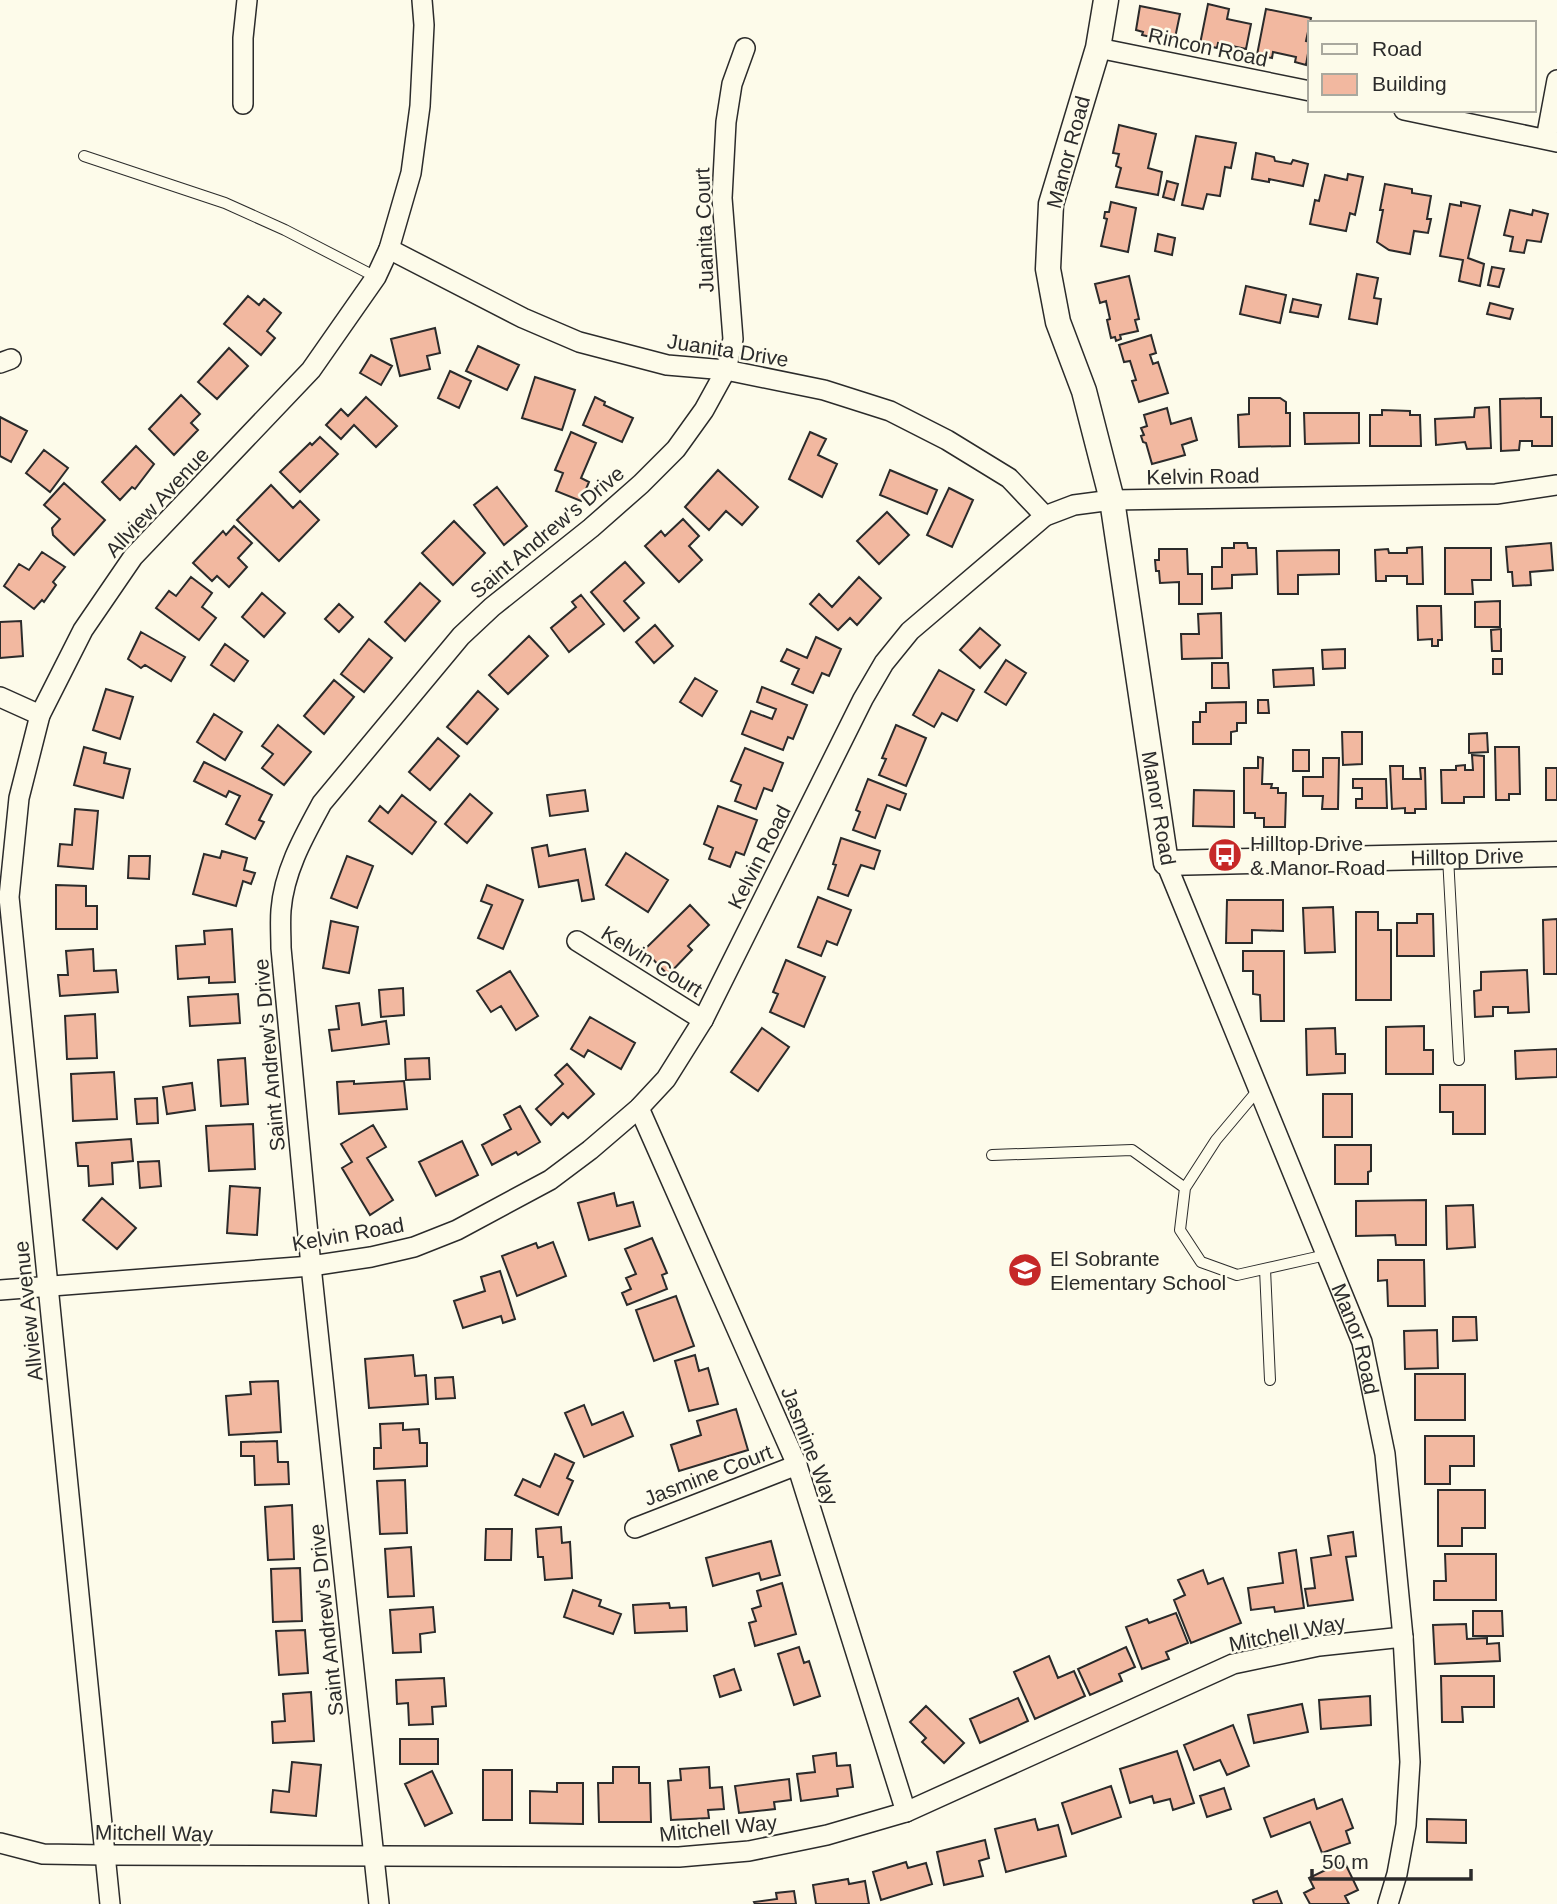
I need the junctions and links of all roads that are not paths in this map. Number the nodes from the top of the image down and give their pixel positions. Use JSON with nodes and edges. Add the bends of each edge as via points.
{"nodes":[{"id":1,"x":247,"y":0,"type":"edge"},
{"id":2,"x":422,"y":0,"type":"edge"},
{"id":3,"x":1106,"y":0,"type":"edge"},
{"id":4,"x":745,"y":48,"type":"dead end"},
{"id":5,"x":1098,"y":48,"type":"junction"},
{"id":6,"x":1557,"y":80,"type":"edge"},
{"id":7,"x":1308,"y":91,"type":"edge"},
{"id":8,"x":243,"y":104,"type":"dead end"},
{"id":9,"x":1414,"y":112,"type":"edge"},
{"id":10,"x":1552,"y":140,"type":"edge"},
{"id":11,"x":84,"y":156,"type":"dead end"},
{"id":12,"x":388,"y":249,"type":"junction"},
{"id":13,"x":376,"y":277,"type":"junction"},
{"id":14,"x":726,"y":370,"type":"junction"},
{"id":15,"x":1557,"y":485,"type":"edge"},
{"id":16,"x":1111,"y":500,"type":"junction"},
{"id":17,"x":1045,"y":516,"type":"junction"},
{"id":18,"x":0,"y":697,"type":"edge"},
{"id":19,"x":40,"y":715,"type":"junction"},
{"id":20,"x":1557,"y":854,"type":"edge"},
{"id":21,"x":1448,"y":856,"type":"junction"},
{"id":22,"x":1166,"y":863,"type":"junction"},
{"id":23,"x":577,"y":941,"type":"dead end"},
{"id":24,"x":703,"y":1020,"type":"junction"},
{"id":25,"x":1459,"y":1060,"type":"dead end"},
{"id":26,"x":1259,"y":1090,"type":"junction"},
{"id":27,"x":639,"y":1108,"type":"junction"},
{"id":28,"x":992,"y":1154,"type":"dead end"},
{"id":29,"x":1185,"y":1188,"type":"junction"},
{"id":30,"x":1326,"y":1255,"type":"junction"},
{"id":31,"x":311,"y":1266,"type":"junction"},
{"id":32,"x":1265,"y":1269,"type":"junction"},
{"id":33,"x":48,"y":1284,"type":"junction"},
{"id":34,"x":0,"y":1290,"type":"edge"},
{"id":35,"x":1270,"y":1380,"type":"dead end"},
{"id":36,"x":797,"y":1465,"type":"junction"},
{"id":37,"x":635,"y":1528,"type":"dead end"},
{"id":38,"x":1403,"y":1637,"type":"junction"},
{"id":39,"x":906,"y":1812,"type":"junction"},
{"id":40,"x":0,"y":1843,"type":"edge"},
{"id":41,"x":105,"y":1855,"type":"junction"},
{"id":42,"x":374,"y":1858,"type":"junction"},
{"id":43,"x":110,"y":1904,"type":"edge"},
{"id":44,"x":379,"y":1904,"type":"edge"},
{"id":45,"x":1388,"y":1904,"type":"edge"}],
"edges":[{"from":1,"to":8,"type":"street"},
{"from":2,"to":12,"type":"street","name":"Allview Avenue","via":[[424,25],[411,173]]},
{"from":3,"to":5,"type":"street","name":"Manor Road"},
{"from":4,"to":14,"type":"street","name":"Juanita Court","via":[[732,84],[726,122],[722,198],[733,340]]},
{"from":5,"to":7,"type":"street","name":"Rincon Road"},
{"from":5,"to":16,"type":"street","name":"Manor Road","via":[[1051,204],[1048,269],[1058,322],[1084,391]]},
{"from":6,"to":10,"type":"street"},
{"from":9,"to":10,"type":"street"},
{"from":11,"to":13,"type":"lane","via":[[225,202]]},
{"from":12,"to":13,"type":"street","name":"Allview Avenue"},
{"from":12,"to":14,"type":"street","name":"Juanita Drive","via":[[579,342],[667,365]]},
{"from":13,"to":19,"type":"street","name":"Allview Avenue","via":[[312,370],[133,557],[82,630]]},
{"from":14,"to":17,"type":"street","name":"Juanita Drive","via":[[824,390],[890,411],[1009,478]]},
{"from":14,"to":31,"type":"street","name":"Saint Andrew's Drive","via":[[676,449],[591,528],[461,636],[322,803],[306,832],[287,876],[281,948]]},
{"from":15,"to":16,"type":"street","name":"Kelvin Road","via":[[1496,494]]},
{"from":16,"to":17,"type":"street","name":"Kelvin Road","via":[[1074,505]]},
{"from":16,"to":22,"type":"street","name":"Manor Road"},
{"from":17,"to":24,"type":"street","name":"Kelvin Road","via":[[910,631],[884,663]]},
{"from":18,"to":19,"type":"street"},
{"from":19,"to":33,"type":"street","name":"Allview Avenue","via":[[19,798],[9,897]]},
{"from":20,"to":21,"type":"street","name":"Hilltop Drive"},
{"from":21,"to":22,"type":"street","name":"Hilltop Drive"},
{"from":21,"to":25,"type":"lane"},
{"from":22,"to":26,"type":"street","name":"Manor Road"},
{"from":23,"to":24,"type":"street","name":"Kelvin Court"},
{"from":24,"to":27,"type":"street","name":"Kelvin Road","via":[[666,1079]]},
{"from":26,"to":29,"type":"lane","via":[[1216,1140]]},
{"from":26,"to":30,"type":"street","name":"Manor Road"},
{"from":27,"to":31,"type":"street","name":"Kelvin Road","via":[[550,1180],[457,1230],[371,1258]]},
{"from":27,"to":36,"type":"street","name":"Jasmine Way"},
{"from":28,"to":29,"type":"lane","via":[[1132,1150]]},
{"from":29,"to":32,"type":"lane","via":[[1180,1230],[1201,1262],[1237,1275]]},
{"from":30,"to":32,"type":"lane"},
{"from":30,"to":38,"type":"street","name":"Manor Road","via":[[1362,1342],[1385,1454]]},
{"from":31,"to":33,"type":"street","name":"Kelvin Road"},
{"from":31,"to":42,"type":"street","name":"Saint Andrew's Drive"},
{"from":32,"to":35,"type":"lane"},
{"from":33,"to":34,"type":"street","name":"Kelvin Road"},
{"from":33,"to":41,"type":"street","name":"Allview Avenue"},
{"from":36,"to":37,"type":"street","name":"Jasmine Court"},
{"from":36,"to":39,"type":"street","name":"Jasmine Way"},
{"from":38,"to":39,"type":"street","name":"Mitchell Way","via":[[1319,1646],[1233,1664]]},
{"from":38,"to":45,"type":"street","name":"Manor Road","via":[[1410,1762],[1406,1825]]},
{"from":39,"to":42,"type":"street","name":"Mitchell Way","via":[[828,1835],[721,1854]]},
{"from":40,"to":41,"type":"street","name":"Mitchell Way","via":[[43,1854]]},
{"from":41,"to":42,"type":"street","name":"Mitchell Way"},
{"from":41,"to":43,"type":"street","name":"Allview Avenue"},
{"from":42,"to":44,"type":"street","name":"Saint Andrew's Drive"}]}
